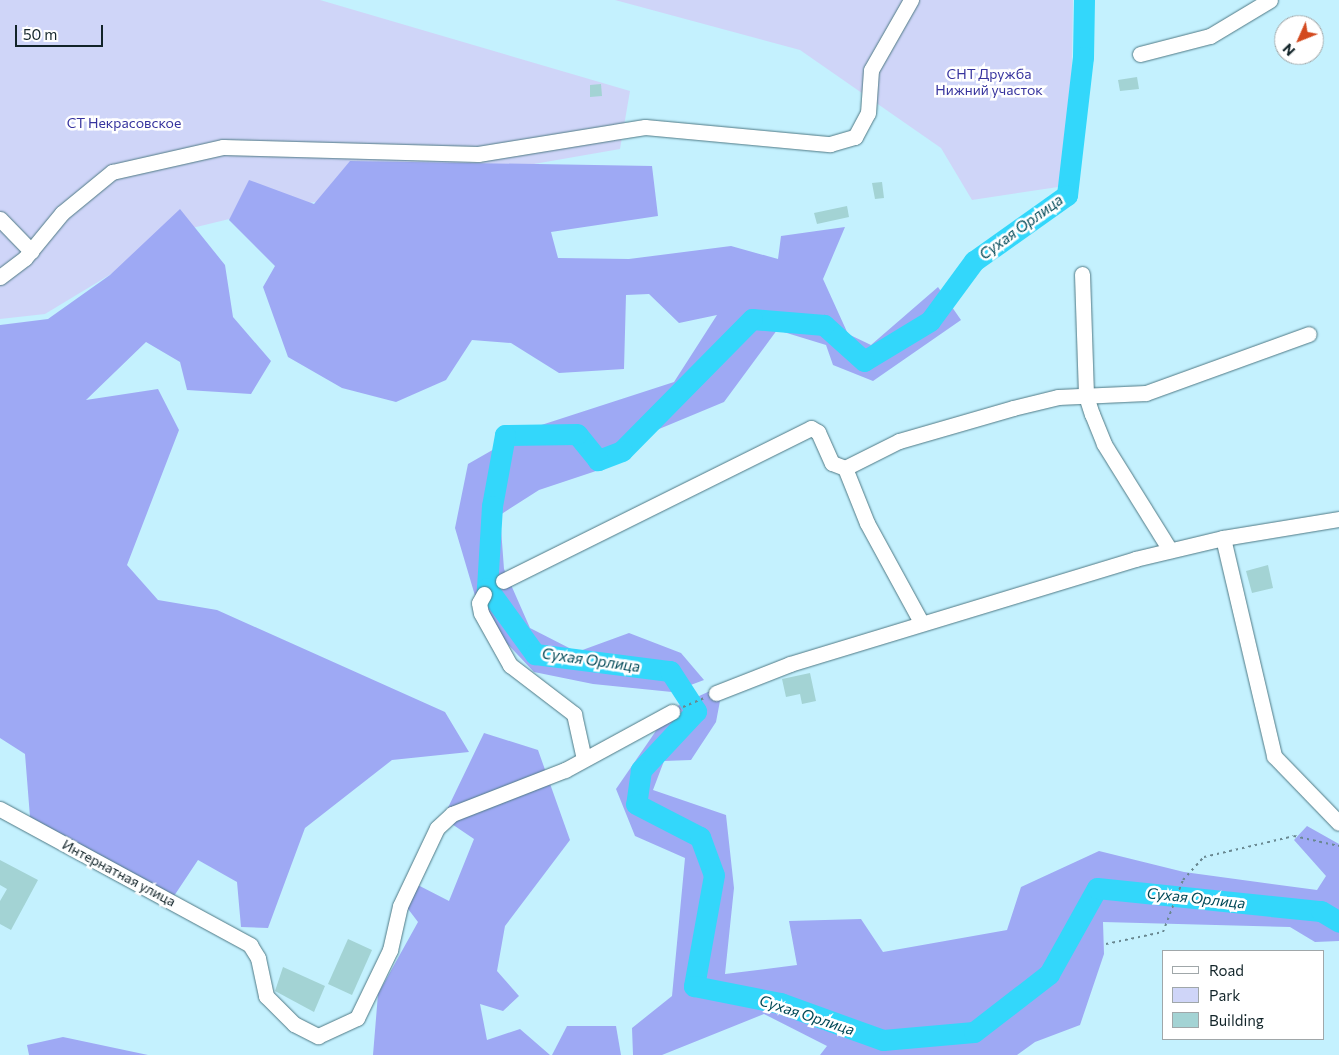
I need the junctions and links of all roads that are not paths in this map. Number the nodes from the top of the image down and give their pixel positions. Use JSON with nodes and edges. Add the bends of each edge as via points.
{"nodes":[{"id":1,"x":911,"y":0,"type":"edge"},
{"id":2,"x":1270,"y":0,"type":"edge"},
{"id":3,"x":1140,"y":54,"type":"dead end"},
{"id":4,"x":0,"y":219,"type":"edge"},
{"id":5,"x":31,"y":251,"type":"junction"},
{"id":6,"x":1082,"y":274,"type":"dead end"},
{"id":7,"x":0,"y":277,"type":"edge"},
{"id":8,"x":1309,"y":334,"type":"dead end"},
{"id":9,"x":1086,"y":396,"type":"junction"},
{"id":10,"x":845,"y":468,"type":"junction"},
{"id":11,"x":1339,"y":519,"type":"edge"},
{"id":12,"x":1223,"y":538,"type":"junction"},
{"id":13,"x":1170,"y":550,"type":"junction"},
{"id":14,"x":503,"y":581,"type":"dead end"},
{"id":15,"x":484,"y":594,"type":"dead end"},
{"id":16,"x":921,"y":622,"type":"junction"},
{"id":17,"x":716,"y":694,"type":"road end"},
{"id":18,"x":672,"y":712,"type":"road end"},
{"id":19,"x":584,"y":759,"type":"junction"},
{"id":20,"x":0,"y":809,"type":"edge"},
{"id":21,"x":1339,"y":823,"type":"edge"}],
"edges":[{"from":1,"to":5,"type":"street","via":[[871,70],[868,113],[856,137],[830,144],[645,127],[478,154],[223,146],[112,172],[62,213]]},
{"from":2,"to":3,"type":"street","via":[[1210,36]]},
{"from":4,"to":5,"type":"street"},
{"from":5,"to":7,"type":"street"},
{"from":6,"to":9,"type":"street"},
{"from":8,"to":9,"type":"street","via":[[1146,393]]},
{"from":9,"to":10,"type":"street","via":[[1013,408],[908,438]]},
{"from":9,"to":13,"type":"street","via":[[1104,444]]},
{"from":10,"to":14,"type":"street","via":[[832,463],[818,432],[810,428]]},
{"from":10,"to":16,"type":"street","via":[[867,523]]},
{"from":11,"to":12,"type":"street"},
{"from":12,"to":13,"type":"street"},
{"from":12,"to":21,"type":"street","via":[[1274,756]]},
{"from":13,"to":16,"type":"street"},
{"from":15,"to":19,"type":"street","via":[[479,602],[481,613],[510,665],[574,714]]},
{"from":16,"to":17,"type":"street","via":[[790,664]]},
{"from":18,"to":19,"type":"street","name":"Интернатная улица"},
{"from":19,"to":20,"type":"street","name":"Интернатная улица","via":[[512,794],[452,814],[437,828],[400,906],[390,950],[356,1018],[318,1036],[294,1024],[266,996],[258,958],[237,937]]}]}
